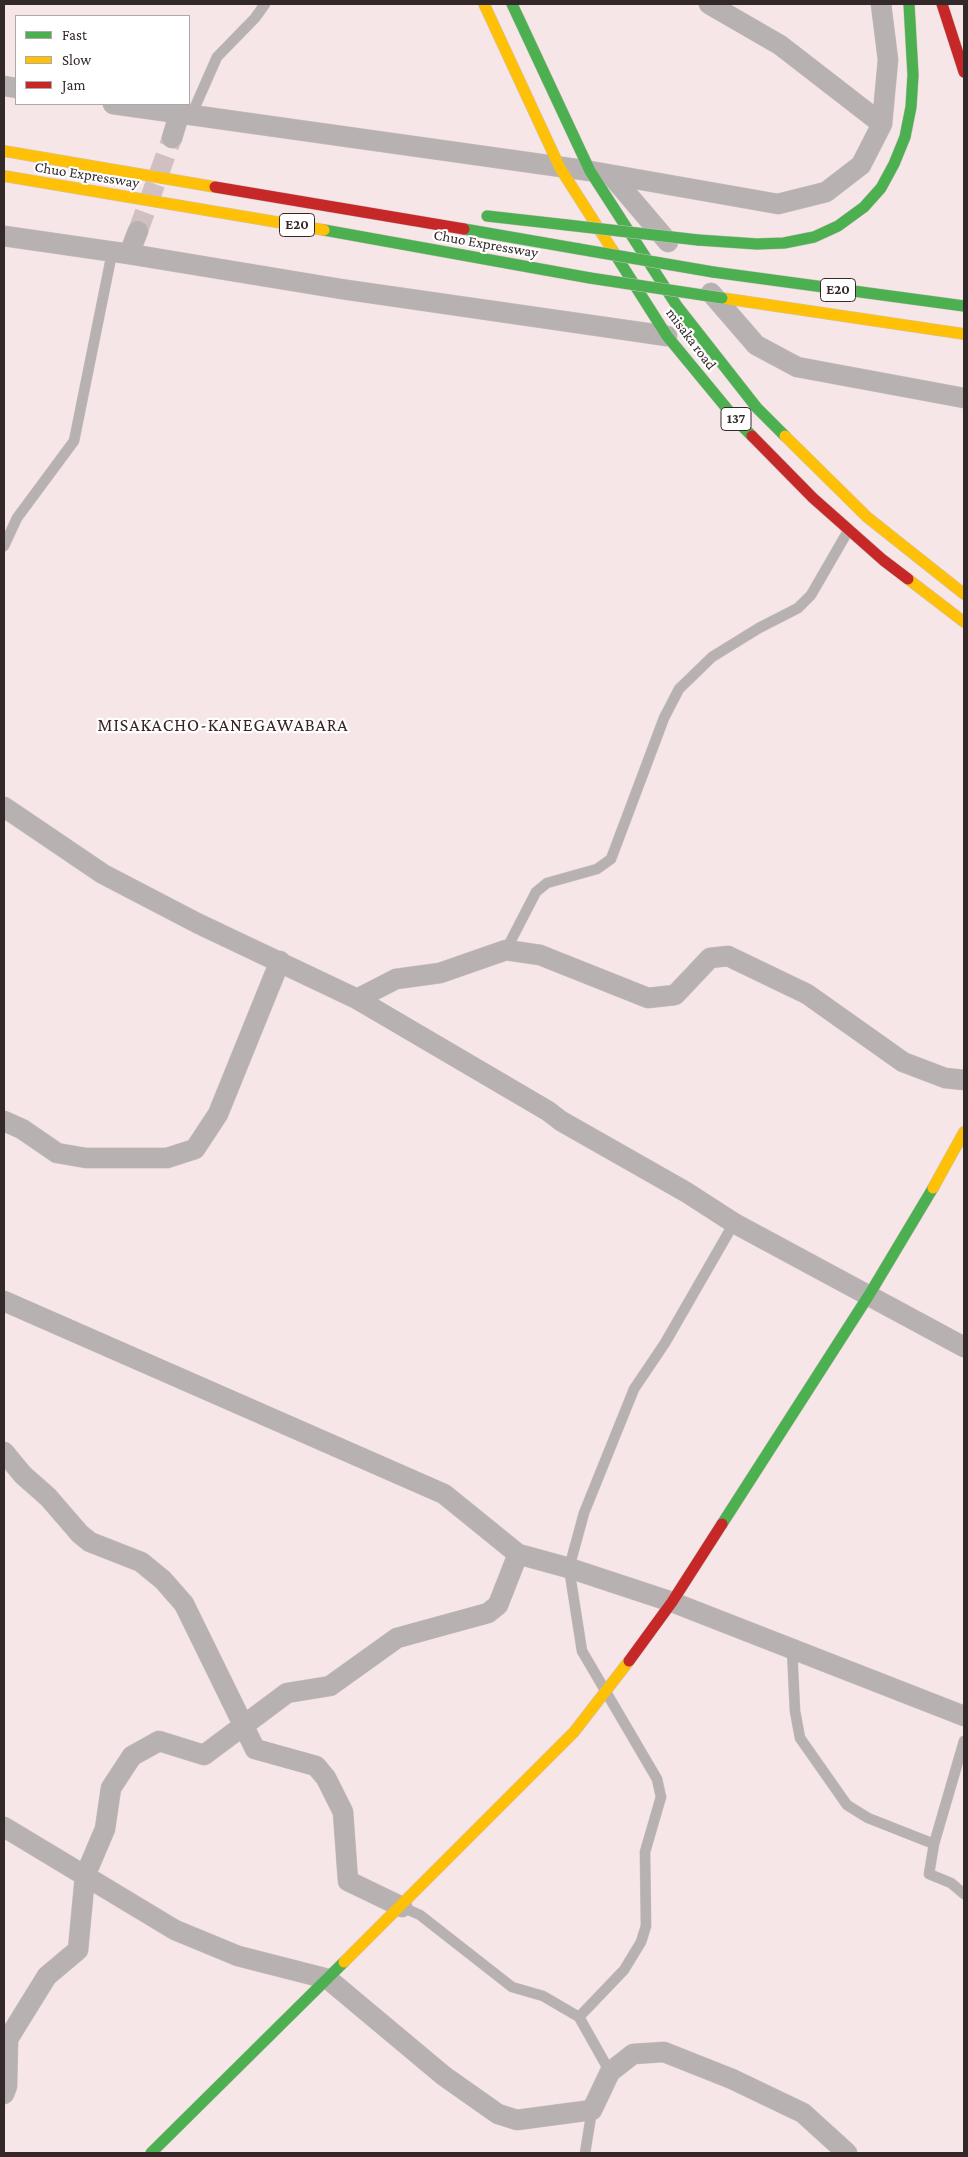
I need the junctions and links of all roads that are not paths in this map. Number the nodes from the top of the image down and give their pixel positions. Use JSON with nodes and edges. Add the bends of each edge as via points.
{"nodes":[{"id":1,"x":265,"y":4,"type":"edge"},
{"id":2,"x":484,"y":4,"type":"edge"},
{"id":3,"x":512,"y":4,"type":"edge"},
{"id":4,"x":709,"y":4,"type":"edge"},
{"id":5,"x":881,"y":4,"type":"edge"},
{"id":6,"x":909,"y":4,"type":"edge"},
{"id":7,"x":942,"y":4,"type":"edge"},
{"id":8,"x":964,"y":72,"type":"edge"},
{"id":9,"x":119,"y":105,"type":"edge"},
{"id":10,"x":185,"y":116,"type":"junction"},
{"id":11,"x":882,"y":124,"type":"junction"},
{"id":12,"x":172,"y":138,"type":"tunnel mouth"},
{"id":13,"x":4,"y":151,"type":"edge"},
{"id":14,"x":560,"y":168,"type":"junction"},
{"id":15,"x":590,"y":172,"type":"junction"},
{"id":16,"x":611,"y":175,"type":"junction"},
{"id":17,"x":4,"y":176,"type":"edge"},
{"id":18,"x":396,"y":205,"type":"dead end"},
{"id":19,"x":370,"y":214,"type":"junction"},
{"id":20,"x":472,"y":214,"type":"dead end"},
{"id":21,"x":138,"y":232,"type":"tunnel mouth"},
{"id":22,"x":4,"y":236,"type":"edge"},
{"id":23,"x":121,"y":254,"type":"junction"},
{"id":24,"x":964,"y":306,"type":"edge"},
{"id":25,"x":851,"y":318,"type":"junction"},
{"id":26,"x":863,"y":330,"type":"dead end"},
{"id":27,"x":964,"y":334,"type":"edge"},
{"id":28,"x":667,"y":336,"type":"junction"},
{"id":29,"x":964,"y":398,"type":"edge"},
{"id":30,"x":849,"y":530,"type":"junction"},
{"id":31,"x":4,"y":546,"type":"edge"},
{"id":32,"x":964,"y":594,"type":"edge"},
{"id":33,"x":964,"y":622,"type":"edge"},
{"id":34,"x":4,"y":808,"type":"edge"},
{"id":35,"x":506,"y":950,"type":"junction"},
{"id":36,"x":280,"y":961,"type":"junction"},
{"id":37,"x":358,"y":999,"type":"junction"},
{"id":38,"x":964,"y":1080,"type":"edge"},
{"id":39,"x":4,"y":1121,"type":"edge"},
{"id":40,"x":964,"y":1132,"type":"edge"},
{"id":41,"x":734,"y":1223,"type":"junction"},
{"id":42,"x":869,"y":1295,"type":"junction"},
{"id":43,"x":4,"y":1301,"type":"edge"},
{"id":44,"x":964,"y":1347,"type":"edge"},
{"id":45,"x":4,"y":1452,"type":"edge"},
{"id":46,"x":518,"y":1554,"type":"junction"},
{"id":47,"x":569,"y":1568,"type":"junction"},
{"id":48,"x":672,"y":1602,"type":"junction"},
{"id":49,"x":792,"y":1648,"type":"junction"},
{"id":50,"x":605,"y":1694,"type":"junction"},
{"id":51,"x":964,"y":1716,"type":"edge"},
{"id":52,"x":244,"y":1727,"type":"junction"},
{"id":53,"x":964,"y":1741,"type":"edge"},
{"id":54,"x":4,"y":1827,"type":"edge"},
{"id":55,"x":934,"y":1844,"type":"junction"},
{"id":56,"x":85,"y":1876,"type":"junction"},
{"id":57,"x":964,"y":1894,"type":"edge"},
{"id":58,"x":402,"y":1907,"type":"junction"},
{"id":59,"x":328,"y":1979,"type":"junction"},
{"id":60,"x":579,"y":2017,"type":"junction"},
{"id":61,"x":6,"y":2039,"type":"edge"},
{"id":62,"x":610,"y":2072,"type":"junction"},
{"id":63,"x":4,"y":2094,"type":"edge"},
{"id":64,"x":592,"y":2110,"type":"junction"},
{"id":65,"x":151,"y":2153,"type":"edge"},
{"id":66,"x":585,"y":2153,"type":"edge"},
{"id":67,"x":846,"y":2153,"type":"edge"}],
"edges":[{"from":1,"to":10,"type":"lane","via":[[217,57]]},
{"from":2,"to":14,"type":"main road","name":"misaka road","number":"137"},
{"from":3,"to":15,"type":"main road","name":"misaka road","number":"137"},
{"from":4,"to":11,"type":"street","via":[[780,46]]},
{"from":5,"to":11,"type":"street","via":[[888,60]]},
{"from":6,"to":20,"type":"main road","bridge":true,"via":[[913,75],[905,137],[881,188],[864,207],[838,226],[814,237],[757,244]]},
{"from":7,"to":8,"type":"main road"},
{"from":9,"to":10,"type":"street"},
{"from":10,"to":12,"type":"street"},
{"from":10,"to":14,"type":"street"},
{"from":11,"to":16,"type":"street","via":[[861,165],[826,192],[778,204]]},
{"from":13,"to":19,"type":"main road","name":"Chuo Expressway","number":"E20"},
{"from":14,"to":15,"type":"street"},
{"from":14,"to":28,"type":"main road","name":"misaka road","number":"137"},
{"from":15,"to":16,"type":"street"},
{"from":15,"to":32,"type":"main road","name":"misaka road","number":"137","via":[[677,306],[758,408],[867,517]]},
{"from":16,"to":29,"type":"street","via":[[756,345],[797,367]]},
{"from":17,"to":25,"type":"main road","name":"Chuo Expressway","number":"E20","bridge":true,"via":[[590,278]]},
{"from":18,"to":19,"type":"main road"},
{"from":19,"to":24,"type":"main road","name":"Chuo Expressway","number":"E20","bridge":true,"via":[[713,272]]},
{"from":21,"to":23,"type":"street"},
{"from":22,"to":23,"type":"street"},
{"from":23,"to":28,"type":"street"},
{"from":23,"to":31,"type":"lane","via":[[74,441],[17,518]]},
{"from":25,"to":26,"type":"main road"},
{"from":25,"to":27,"type":"main road","name":"Chuo Expressway","number":"E20"},
{"from":28,"to":30,"type":"main road","name":"misaka road","number":"137","via":[[738,422]]},
{"from":30,"to":33,"type":"main road","name":"misaka road","number":"137"},
{"from":30,"to":35,"type":"lane","via":[[811,594],[798,608],[712,657],[679,689],[664,718],[610,859],[597,869],[547,883],[536,892]]},
{"from":34,"to":36,"type":"street","via":[[103,874],[197,923]]},
{"from":35,"to":37,"type":"street","via":[[440,973],[396,979]]},
{"from":35,"to":38,"type":"street","via":[[540,955],[648,998],[675,995],[710,958],[728,956],[807,994],[903,1062],[945,1078]]},
{"from":36,"to":37,"type":"street"},
{"from":36,"to":39,"type":"street","via":[[218,1114],[195,1148],[167,1158],[86,1158],[57,1153]]},
{"from":37,"to":41,"type":"street"},
{"from":40,"to":42,"type":"main road"},
{"from":41,"to":42,"type":"street"},
{"from":41,"to":47,"type":"lane","via":[[634,1389],[584,1513]]},
{"from":42,"to":44,"type":"street"},
{"from":42,"to":48,"type":"main road"},
{"from":43,"to":46,"type":"street","via":[[444,1494]]},
{"from":45,"to":52,"type":"street","via":[[80,1534],[90,1542],[141,1562],[184,1604]]},
{"from":46,"to":47,"type":"street"},
{"from":46,"to":52,"type":"street","via":[[498,1605],[488,1614],[397,1638],[330,1686],[287,1693]]},
{"from":47,"to":48,"type":"street"},
{"from":47,"to":50,"type":"lane","via":[[582,1651]]},
{"from":48,"to":49,"type":"street"},
{"from":48,"to":50,"type":"main road"},
{"from":49,"to":51,"type":"street"},
{"from":49,"to":55,"type":"lane","via":[[795,1711],[800,1738],[847,1805],[868,1818]]},
{"from":50,"to":58,"type":"main road","via":[[574,1732]]},
{"from":50,"to":60,"type":"lane","via":[[657,1778],[661,1798],[645,1852],[646,1926],[624,1970]]},
{"from":52,"to":56,"type":"street","via":[[204,1755],[159,1741],[132,1756],[111,1788],[105,1829]]},
{"from":52,"to":58,"type":"street","via":[[255,1749],[316,1766],[326,1778],[343,1812],[348,1881]]},
{"from":53,"to":55,"type":"lane"},
{"from":54,"to":56,"type":"street"},
{"from":55,"to":57,"type":"lane","via":[[929,1874],[951,1883]]},
{"from":56,"to":59,"type":"street","via":[[175,1930],[238,1956]]},
{"from":56,"to":61,"type":"street","via":[[78,1950],[48,1976]]},
{"from":58,"to":59,"type":"main road"},
{"from":58,"to":60,"type":"lane","via":[[420,1915],[512,1988],[543,1996]]},
{"from":59,"to":64,"type":"street","via":[[444,2076],[498,2114],[517,2120]]},
{"from":59,"to":65,"type":"main road"},
{"from":60,"to":62,"type":"lane"},
{"from":61,"to":63,"type":"street","via":[[7,2086]]},
{"from":62,"to":64,"type":"street"},
{"from":62,"to":67,"type":"street","via":[[633,2054],[664,2052],[732,2079],[803,2114]]},
{"from":64,"to":66,"type":"lane"}]}
